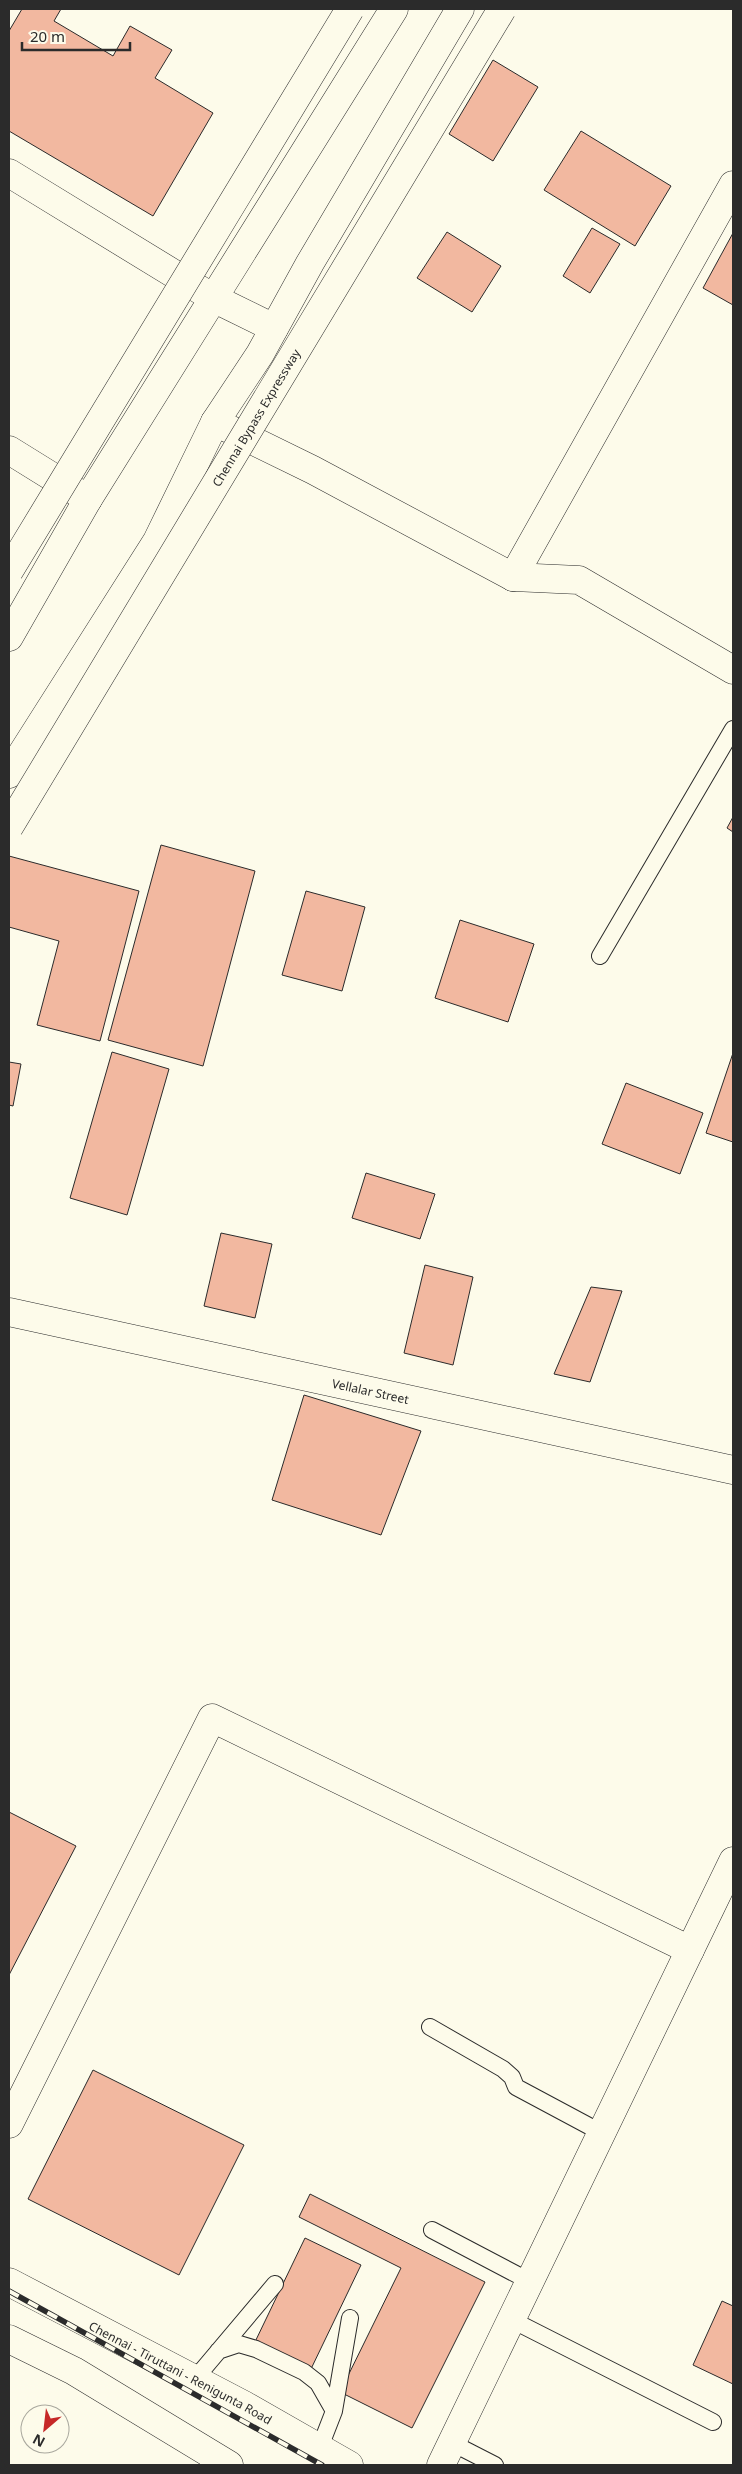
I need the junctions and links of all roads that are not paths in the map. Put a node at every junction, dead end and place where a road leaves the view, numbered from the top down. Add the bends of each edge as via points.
1 (350, 9) edge
2 (394, 9) edge
3 (460, 9) edge
4 (502, 9) edge
5 (9, 173) edge
6 (733, 185) edge
7 (215, 299) junction
8 (274, 328) junction
9 (215, 422) junction
10 (9, 450) edge
11 (88, 498) junction
12 (9, 571) edge
13 (513, 577) junction
14 (9, 637) edge
15 (733, 670) edge
16 (733, 729) edge
17 (9, 774) edge
18 (9, 827) edge
19 (600, 956) dead end
20 (9, 1312) edge
21 (733, 1470) edge
22 (733, 1861) edge
23 (690, 1950) junction
24 (430, 2027) dead end
25 (9, 2124) edge
26 (602, 2133) junction
27 (432, 2230) dead end
28 (9, 2282) edge
29 (531, 2282) junction
30 (274, 2284) dead end
31 (350, 2318) dead end
32 (512, 2320) junction
33 (9, 2339) edge
34 (218, 2351) junction
35 (194, 2380) junction
36 (334, 2410) junction
37 (713, 2422) dead end
38 (320, 2447) junction
39 (446, 2454) edge
40 (229, 2465) edge
41 (350, 2465) edge
42 (495, 2465) edge

1 - 12 main road, bridge
2 - 7 main road
3 - 8 main road
4 - 18 main road, Chennai Bypass Expressway, bridge
5 - 7 main road
6 - 13 main road
7 - 8 main road
7 - 11 main road
8 - 9 main road
9 - 13 main road via 313,470
9 - 17 main road via 157,541
10 - 11 main road
11 - 14 main road
13 - 15 main road via 579,580
16 - 19 lane
20 - 21 main road, Vellalar Street
22 - 23 main road
23 - 25 main road via 212,1718
23 - 26 main road
24 - 26 lane via 503,2069 512,2077 516,2087 530,2096
26 - 29 main road
27 - 29 lane
28 - 35 main road, Chennai - Tiruttani - Renigunta Road
29 - 32 main road
30 - 34 lane
31 - 36 lane
32 - 37 lane
32 - 39 main road
33 - 40 main road via 74,2371
34 - 35 lane
34 - 36 lane via 240,2344 304,2372 318,2383
35 - 38 main road, Chennai - Tiruttani - Renigunta Road
36 - 38 lane
38 - 41 main road, Chennai - Tiruttani - Renigunta Road
39 - 42 lane

